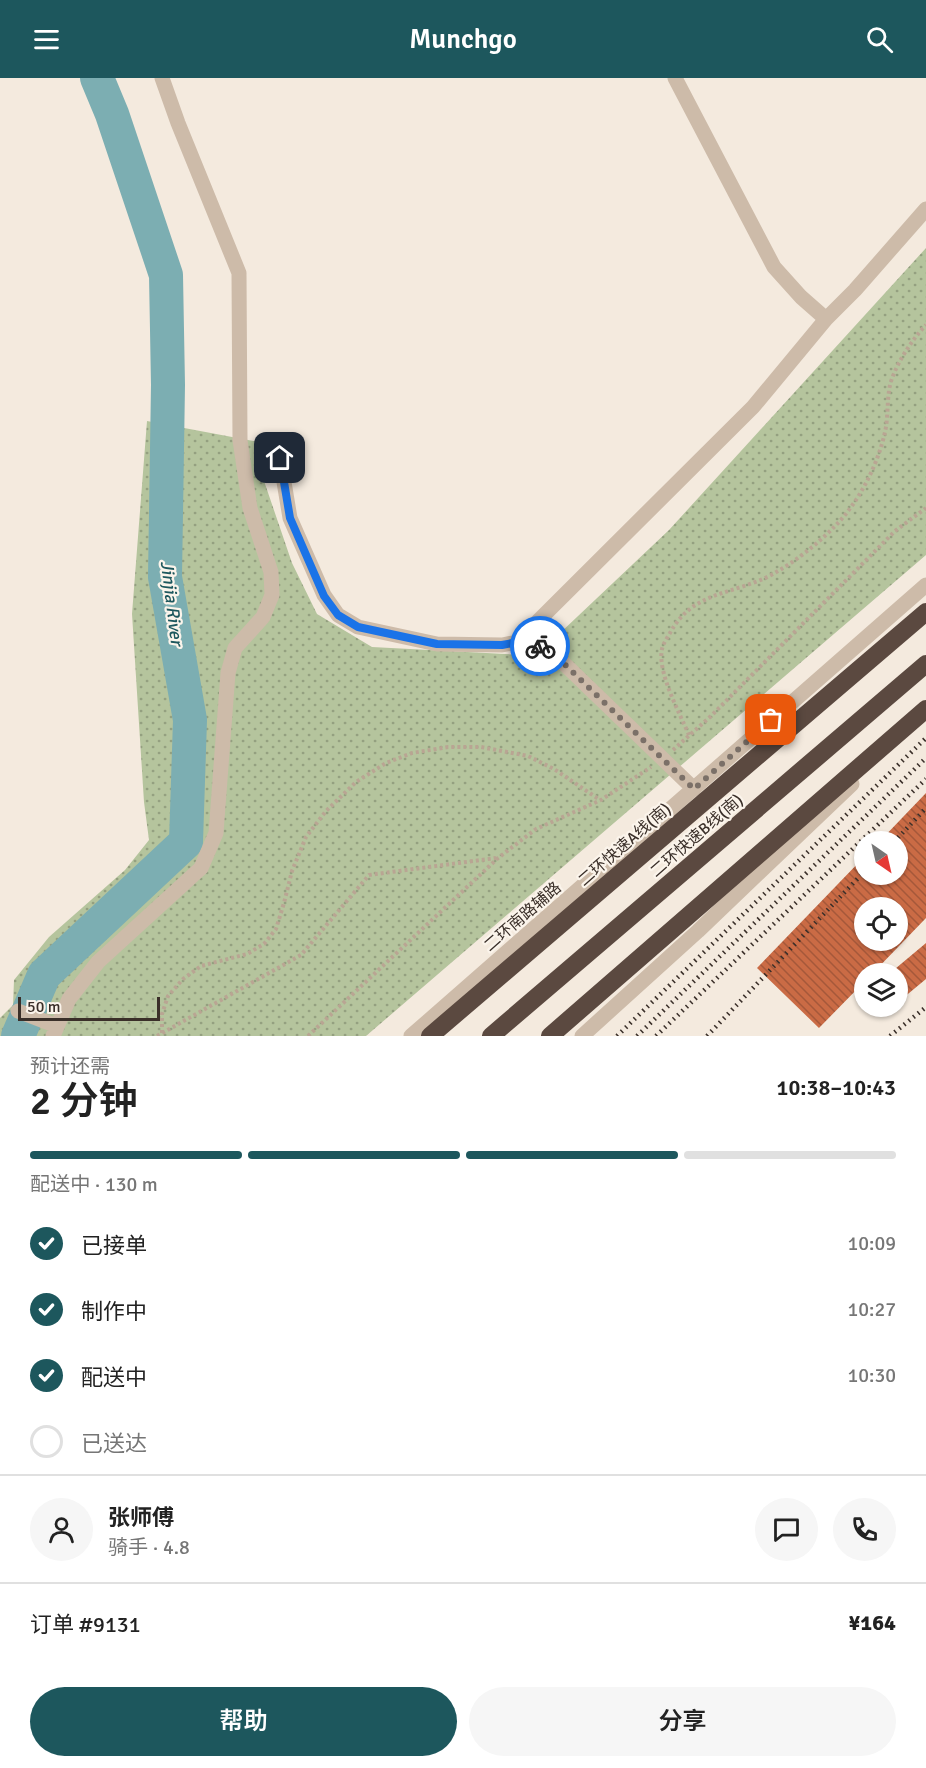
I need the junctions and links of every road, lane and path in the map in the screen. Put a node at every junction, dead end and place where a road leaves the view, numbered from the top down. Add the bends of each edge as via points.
1 (162, 78) edge
2 (675, 78) edge
3 (926, 209) edge
4 (826, 319) junction
5 (926, 325) edge
6 (280, 458) dead end
7 (926, 508) edge
8 (926, 585) edge
9 (926, 612) edge
10 (528, 640) junction
11 (926, 664) edge
12 (926, 710) edge
13 (689, 736) junction
14 (664, 759) junction
15 (694, 789) junction
16 (601, 800) junction
17 (498, 858) junction
18 (18, 1011) dead end
19 (55, 1031) edge
20 (556, 1031) edge
21 (162, 1033) junction
22 (157, 1036) edge
23 (308, 1036) edge
24 (411, 1036) edge
25 (430, 1036) edge
26 (491, 1036) edge
27 (582, 1036) edge

1 - 19 street via 238,273 240,440 250,508 271,572 272,595 263,617 235,648 228,673 216,833 201,868 98,962 69,999
2 - 4 street via 774,267
3 - 4 street
4 - 10 street via 753,407 534,625
5 - 13 path via 901,359 889,388 885,432 874,463 858,498 837,524 805,553 772,574 712,595 692,606 674,625 662,649 663,670
6 - 10 street via 290,518 324,596 338,615 358,627 437,644 502,645
7 - 13 path via 895,531
8 - 15 street, 二环南路辅路
9 - 25 highway, 二环快速A线(南)
10 - 14 street via 552,652
11 - 26 highway, 二环快速B线(南)
12 - 20 highway
12 - 27 street via 779,854
13 - 14 path
14 - 15 street
14 - 16 path
15 - 24 street, 二环南路辅路
16 - 17 path via 536,829
16 - 21 path via 528,756 482,747 448,747 412,753 386,763 356,782 306,837 291,871 276,929 264,944 247,954 201,966 183,979 168,996 162,1014
17 - 21 path via 369,875 301,955
17 - 23 path
18 - 19 street
21 - 22 path

